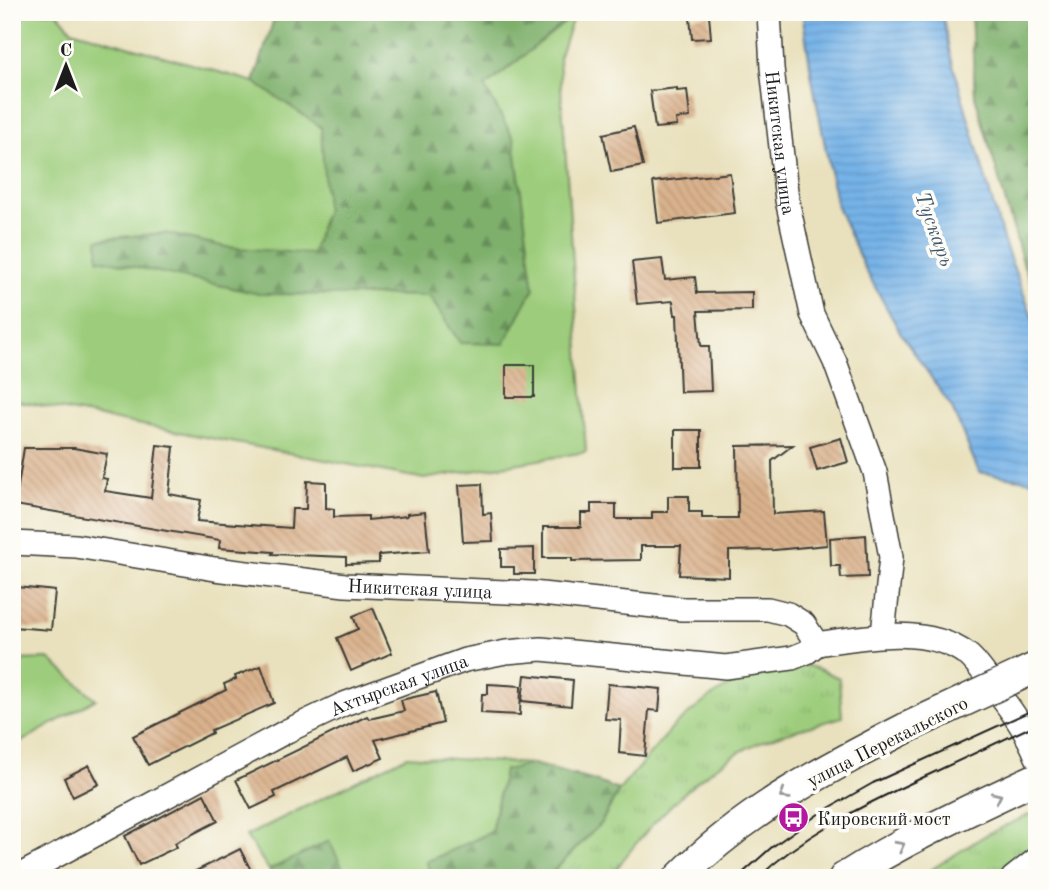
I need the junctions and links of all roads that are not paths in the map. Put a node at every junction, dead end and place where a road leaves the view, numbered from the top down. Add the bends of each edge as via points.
1 (769, 12) edge
2 (12, 543) edge
3 (883, 634) junction
4 (817, 644) junction
5 (1037, 667) edge
6 (1037, 757) edge
7 (1037, 778) edge
8 (1037, 859) edge
9 (15, 878) edge
10 (679, 878) edge
11 (844, 878) edge
12 (1013, 878) edge

1 - 3 street, Никитская улица via 788,200 812,314 835,362 875,472 891,557
2 - 4 street, Никитская улица via 76,546 345,585 532,593 682,609 768,609 804,624
3 - 4 street, Ахтырская улица
3 - 6 street, Ахтырская улица via 920,636 969,656 1012,711
4 - 9 street, Ахтырская улица via 792,658 726,667 541,649 465,660 344,704 287,731
5 -> 10 main road, улица Перекальского, bridge via 824,770 746,819
11 -> 7 main road
8 - 12 street

